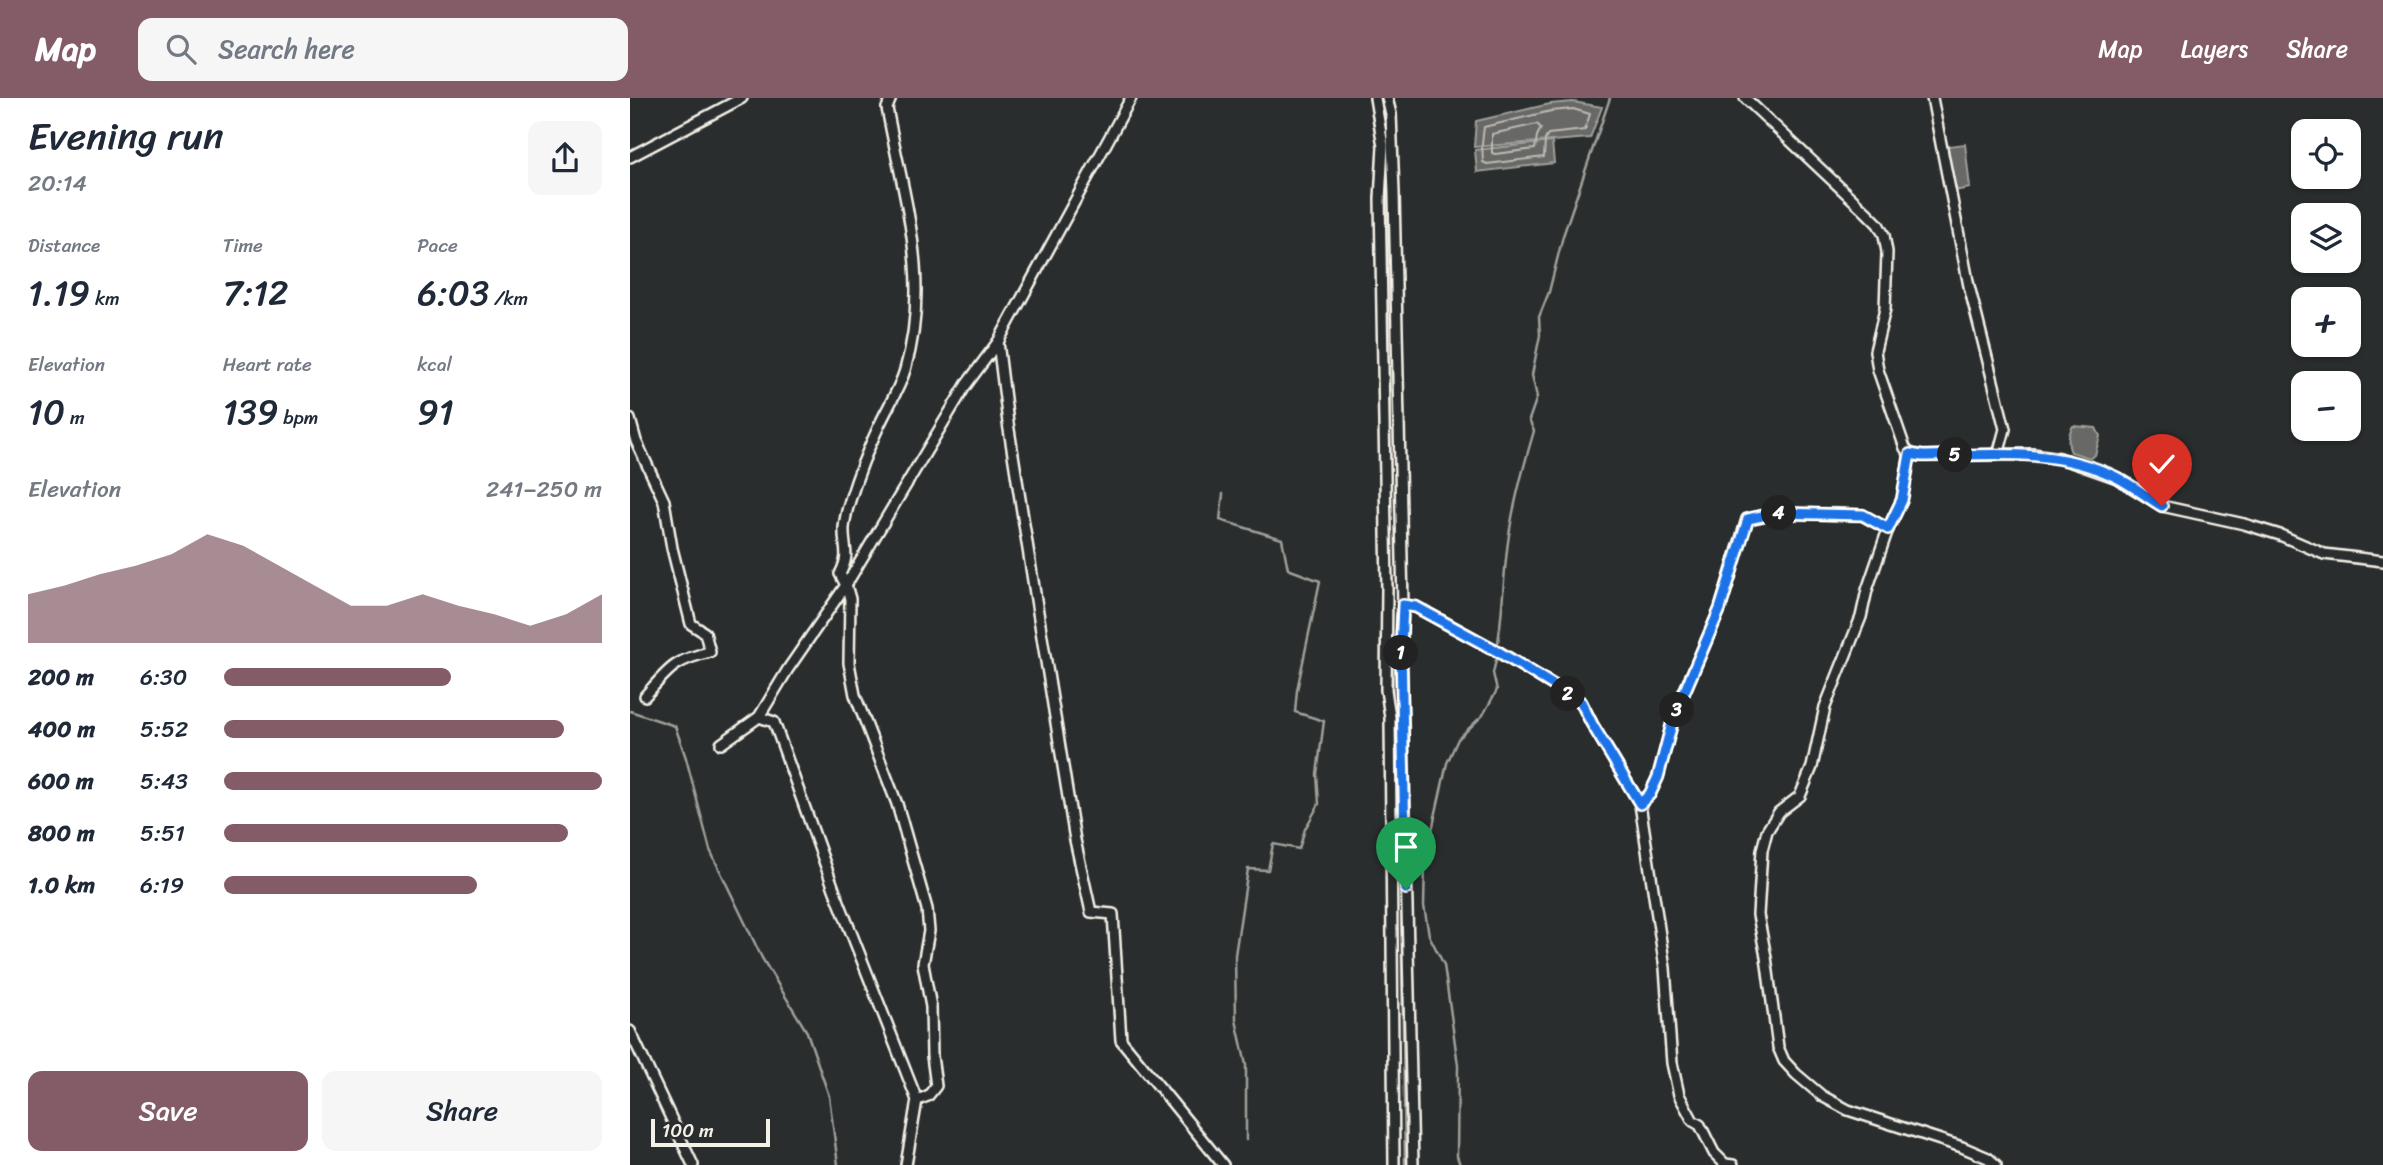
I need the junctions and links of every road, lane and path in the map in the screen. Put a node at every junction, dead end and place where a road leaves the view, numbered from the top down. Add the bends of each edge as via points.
1 (742, 98) edge
2 (891, 98) edge
3 (1131, 98) edge
4 (1375, 98) edge
5 (1387, 98) edge
6 (1745, 98) edge
7 (1932, 98) edge
8 (630, 157) edge
9 (998, 342) junction
10 (630, 419) edge
11 (1910, 454) junction
12 (1998, 455) junction
13 (1888, 529) junction
14 (2383, 562) edge
15 (846, 585) junction
16 (1403, 605) junction
17 (645, 696) dead end
18 (760, 717) junction
19 (721, 744) dead end
20 (1640, 804) junction
21 (630, 1031) edge
22 (916, 1100) junction
23 (693, 1165) edge
24 (906, 1165) edge
25 (1223, 1165) edge
26 (1394, 1165) edge
27 (1413, 1165) edge
28 (1732, 1165) edge
29 (1996, 1165) edge

1 - 8 street
2 - 15 street via 887,108 910,216 916,288 906,366 851,496 844,528 847,561 840,574
3 - 9 street
4 - 26 street via 1383,146 1380,199
5 - 16 street via 1394,192
6 - 11 street via 1865,211 1884,235 1885,309 1875,351
7 - 12 street via 1969,286 2005,429
9 - 15 street via 966,385
9 - 25 street via 1075,840 1091,912 1113,914 1121,1040
10 - 17 street via 664,501 691,624 705,633 710,652 685,657 670,667
11 - 12 street
11 - 13 street via 1902,500
12 - 14 street via 2060,458 2117,478 2162,506 2244,524 2325,554
13 - 20 street via 1863,515 1776,513 1748,519 1720,609 1674,716 1658,777
13 - 29 street via 1861,617 1825,707 1807,781 1800,796 1779,812 1762,850 1758,915 1778,1047 1784,1061 1822,1096 1848,1110 1962,1147
15 - 18 street
15 - 22 street via 855,695 897,804 927,909 929,931 923,964 936,1086 928,1097
16 - 20 street via 1416,607 1497,651 1581,702
16 - 27 street
18 - 19 street
18 - 22 street via 774,722
20 - 28 street via 1679,1095 1714,1153
21 - 23 street
22 - 24 street

